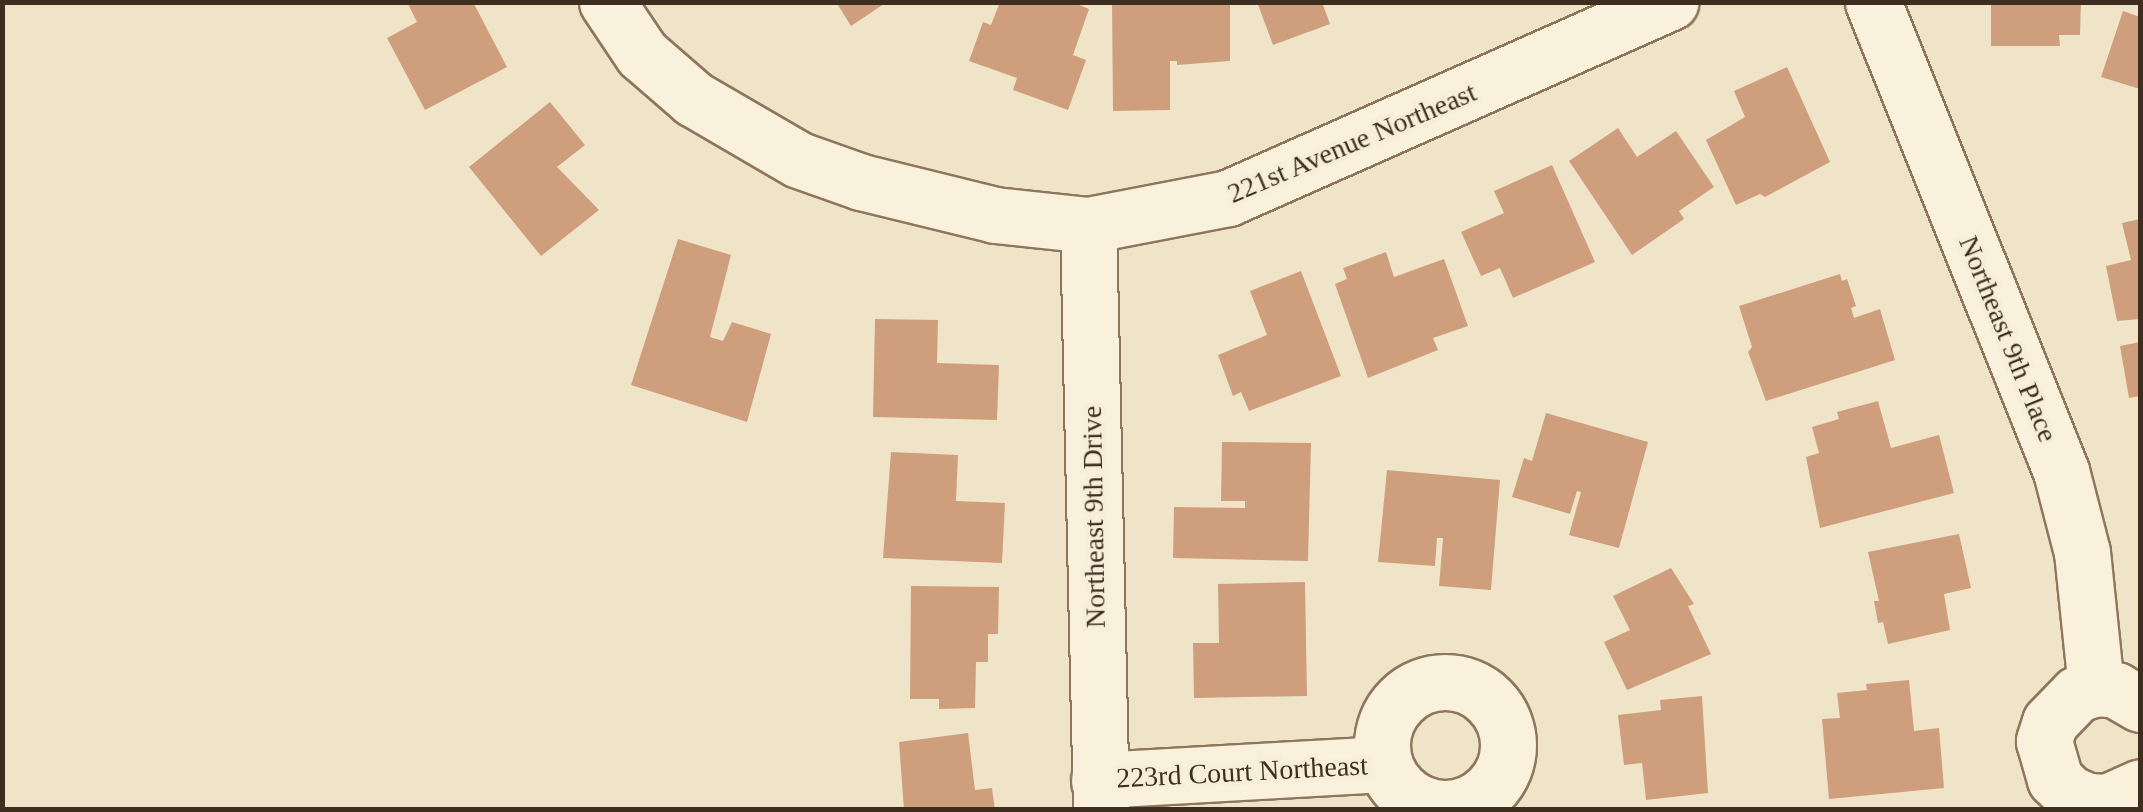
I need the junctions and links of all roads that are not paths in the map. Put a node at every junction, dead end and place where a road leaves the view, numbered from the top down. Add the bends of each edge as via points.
1 (607, 2) edge
2 (1670, 2) edge
3 (1873, 2) edge
4 (1088, 225) junction
5 (2118, 696) edge
6 (1384, 764) dead end
7 (2140, 787) edge
8 (1100, 795) edge

1 - 4 street, 221st Avenue Northeast via 642,54 694,100 799,160 860,182 995,214
2 - 4 street, 221st Avenue Northeast via 1228,198
3 - 5 street, Northeast 9th Place via 2062,470
4 - 8 street, Northeast 9th Drive
5 - 7 street, Northeast 9th Place via 2076,694 2050,722 2047,761 2069,792 2088,801 2107,802
6 - 8 street, 223rd Court Northeast

